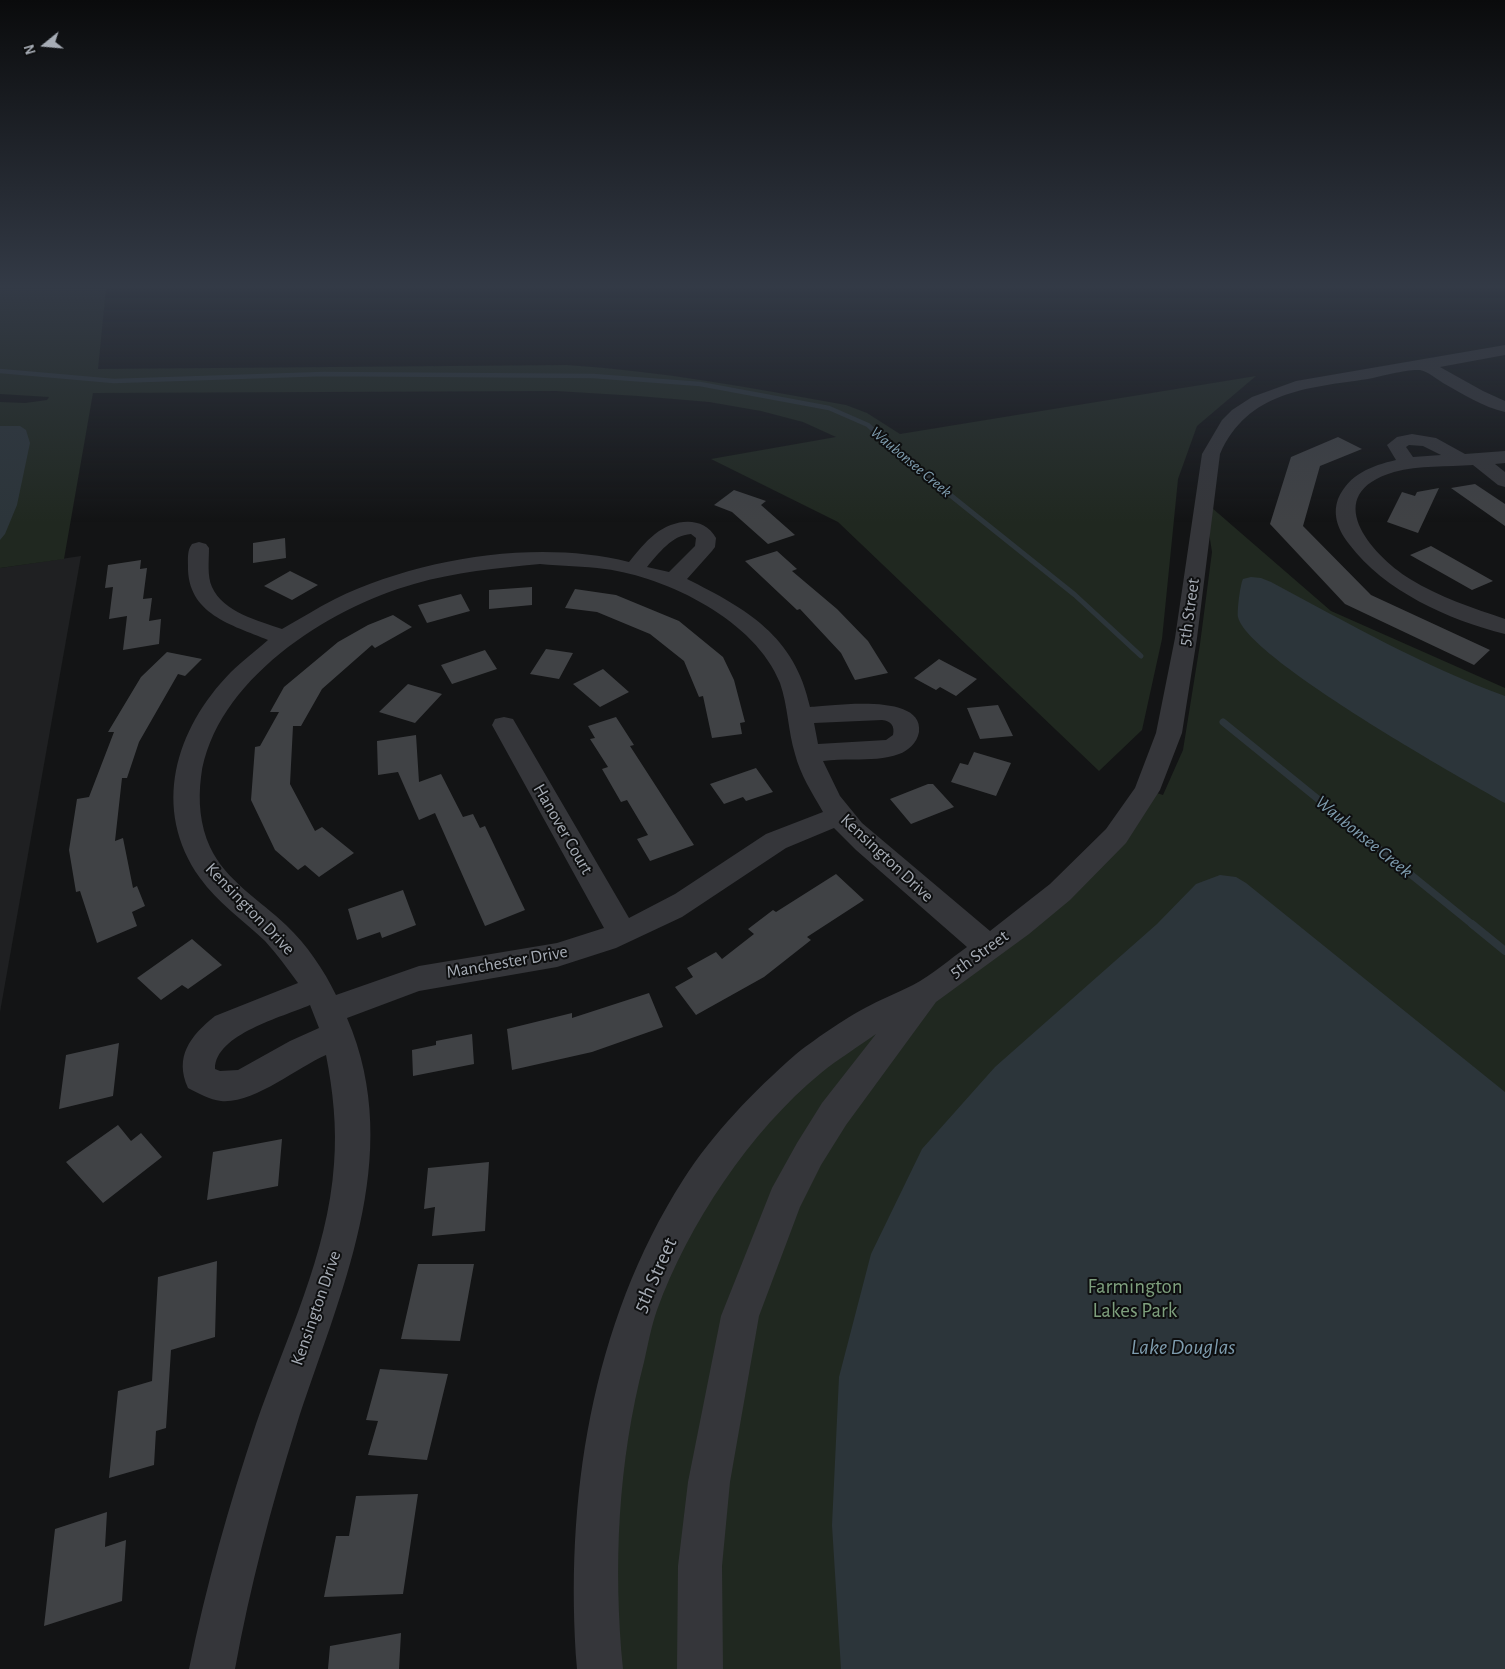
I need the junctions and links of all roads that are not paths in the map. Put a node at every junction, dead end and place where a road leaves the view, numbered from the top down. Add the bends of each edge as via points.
1 (1408, 367) edge
2 (1437, 367) edge
3 (1505, 406) edge
4 (1505, 457) edge
5 (1469, 460) junction
6 (1505, 481) edge
7 (199, 548) dead end
8 (635, 568) junction
9 (674, 580) junction
10 (1505, 627) edge
11 (283, 638) junction
12 (800, 716) junction
13 (504, 725) dead end
14 (807, 753) junction
15 (839, 816) junction
16 (622, 933) junction
17 (988, 946) junction
18 (926, 993) junction
19 (327, 1012) junction
20 (212, 1669) edge
21 (600, 1669) edge
22 (700, 1669) edge

1 - 17 street, 5th Street via 1277,392 1245,409 1222,429 1211,454 1186,638 1169,733 1147,790 1116,836 1060,892
2 - 3 street via 1477,395
4 - 5 street
5 - 6 street
5 - 10 street via 1409,464 1370,475 1352,490 1345,511 1351,533 1374,562 1402,582 1452,607
7 - 11 street via 199,578 209,599 237,619
8 - 9 street, Kensington Drive
8 - 9 street via 668,533 690,528 702,532 706,538 705,547
8 - 11 street, Kensington Drive via 531,559 450,568 351,599 323,612
9 - 12 street, Kensington Drive via 723,605 763,640 790,679
11 - 19 street, Kensington Drive via 236,680 211,714 191,759 186,809 192,838 210,872 288,946
12 - 14 street, Kensington Drive
12 - 14 street via 886,712 901,720 908,734 906,740 890,748
13 - 16 street, Hanover Court
14 - 15 street, Kensington Drive
15 - 16 street, Manchester Drive via 778,840 697,894
15 - 17 street, Kensington Drive via 904,877
16 - 19 street, Manchester Drive via 543,958 417,979
17 - 18 street, 5th Street
18 - 21 street, 5th Street via 874,1018 809,1063 770,1099 696,1191 666,1247 638,1309 606,1448 597,1529 596,1622
18 - 22 street, 5th Street via 834,1114 809,1154 785,1200 740,1316 709,1482 700,1566
19 - 20 street, Kensington Drive via 350,1084 352,1169 345,1211 337,1252 255,1489

